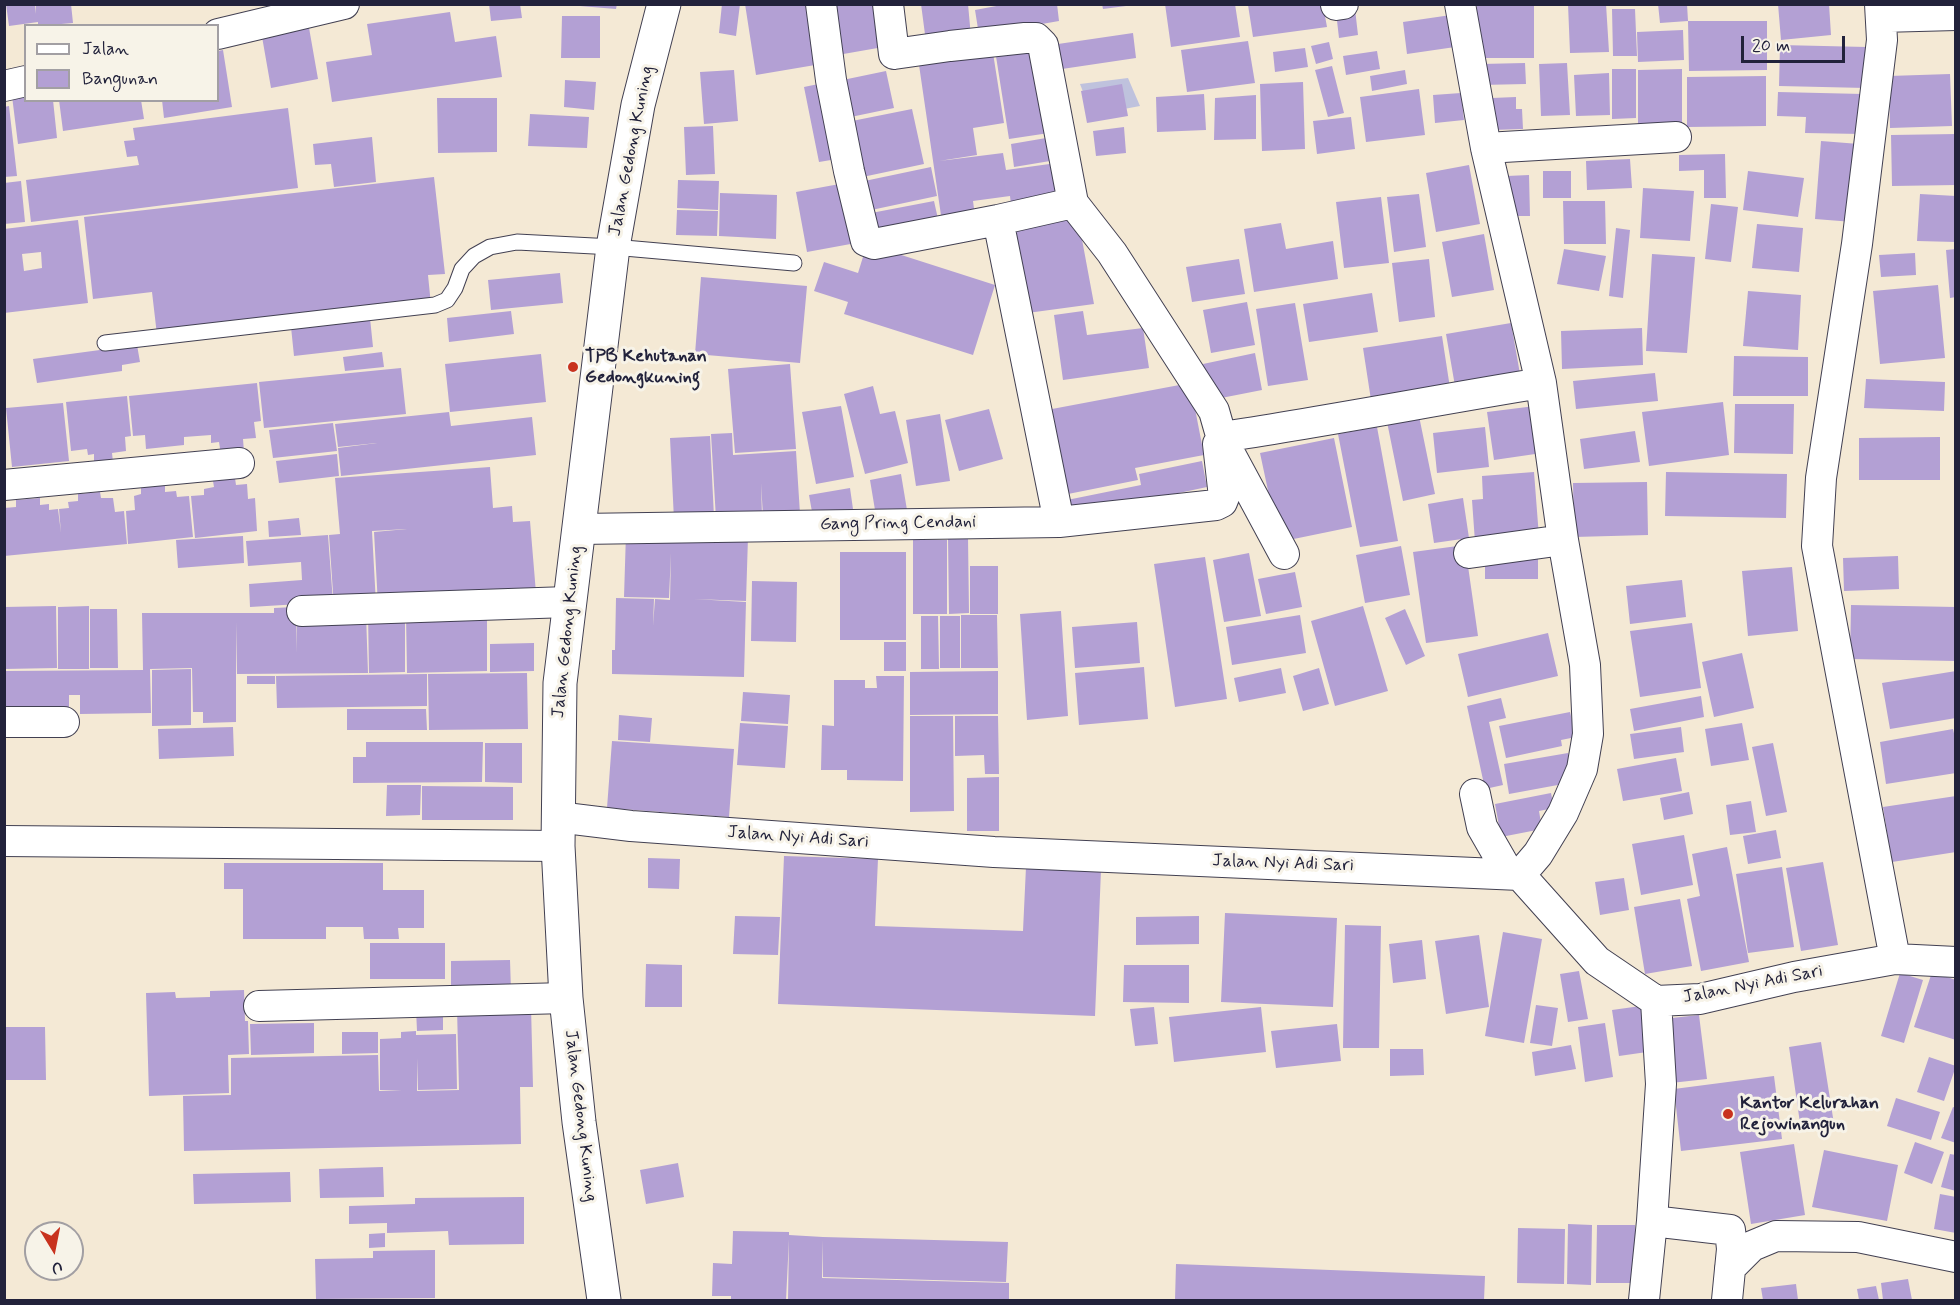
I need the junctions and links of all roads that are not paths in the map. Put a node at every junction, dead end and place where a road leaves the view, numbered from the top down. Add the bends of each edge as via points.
1 (344, 4) edge
2 (664, 4) edge
3 (821, 4) edge
4 (888, 4) edge
5 (1343, 4) edge
6 (1460, 4) edge
7 (1336, 5) edge
8 (1881, 11) edge
9 (267, 13) edge
10 (1956, 15) edge
11 (219, 34) edge
12 (24, 81) edge
13 (4, 86) edge
14 (1676, 137) dead end
15 (1486, 148) junction
16 (1073, 203) junction
17 (998, 220) junction
18 (613, 247) junction
19 (794, 263) dead end
20 (105, 343) dead end
21 (1541, 383) junction
22 (1222, 439) junction
23 (239, 462) dead end
24 (4, 485) edge
25 (1059, 522) junction
26 (579, 529) junction
27 (1563, 540) junction
28 (1469, 553) dead end
29 (1284, 554) dead end
30 (568, 602) junction
31 (302, 611) dead end
32 (4, 722) edge
33 (64, 722) dead end
34 (1475, 794) dead end
35 (558, 831) junction
36 (4, 841) edge
37 (1514, 874) junction
38 (1894, 959) junction
39 (1956, 962) edge
40 (566, 998) junction
41 (1656, 1001) junction
42 (259, 1006) dead end
43 (1652, 1221) junction
44 (1956, 1257) edge
45 (1730, 1268) junction
46 (604, 1300) edge
47 (1644, 1300) edge
48 (1727, 1300) edge

1 - 9 street
2 - 18 main road, Jalan Gedong Kuning via 638,105
3 - 17 street via 831,80 866,241 874,244
4 - 16 street via 894,54 1024,38 1036,38 1043,45
5 - 7 street
6 - 15 street
8 - 10 street
8 - 38 street via 1882,40 1857,244 1821,478 1817,546
9 - 11 street
12 - 13 street
14 - 15 street
15 - 21 street
16 - 17 street
16 - 22 street via 1112,253 1214,411
17 - 25 street
18 - 19 lane
18 - 20 lane via 517,242 490,247 474,256 462,269 447,300 435,305
18 - 26 main road, Jalan Gedong Kuning
21 - 22 street
21 - 27 street
22 - 25 street, Gang Pring Cendani via 1218,444 1222,502
22 - 29 street
23 - 24 street
25 - 26 street, Gang Pring Cendani
26 - 30 main road, Jalan Gedong Kuning
27 - 28 street
27 - 37 street via 1585,664 1588,734 1582,769 1563,813 1538,854
30 - 31 street
30 - 35 main road, Jalan Gedong Kuning via 560,683
32 - 33 street
34 - 37 street via 1482,827
35 - 36 street, Jalan Nyi Adi Sari
35 - 37 street, Jalan Nyi Adi Sari via 631,826 994,852
35 - 40 main road, Jalan Gedong Kuning
37 - 41 street via 1597,961
38 - 39 street, Jalan Nyi Adi Sari
38 - 41 street, Jalan Nyi Adi Sari via 1700,999
40 - 42 street
40 - 46 main road, Jalan Gedong Kuning
41 - 43 street via 1660,1084
43 - 45 street via 1728,1229 1732,1232
43 - 47 street
44 - 45 street via 1858,1237 1776,1236 1752,1246
45 - 48 street

